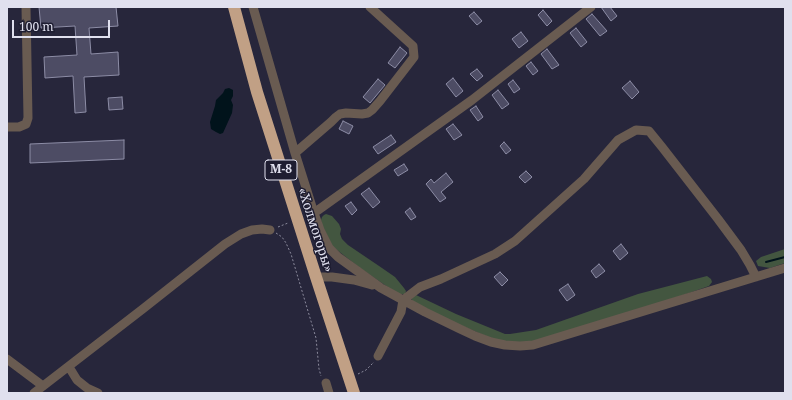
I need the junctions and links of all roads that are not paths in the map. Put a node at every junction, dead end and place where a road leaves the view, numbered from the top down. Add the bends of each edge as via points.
1 (26, 7) edge
2 (234, 7) edge
3 (253, 7) edge
4 (370, 7) edge
5 (591, 7) edge
6 (7, 127) edge
7 (296, 153) junction
8 (314, 213) junction
9 (270, 230) road end
10 (785, 268) edge
11 (356, 270) junction
12 (316, 277) junction
13 (756, 277) junction
14 (354, 280) junction
15 (381, 288) junction
16 (403, 300) junction
17 (378, 356) dead end
18 (7, 359) edge
19 (69, 367) junction
20 (326, 383) dead end
21 (43, 386) junction
22 (353, 389) edge
23 (34, 393) edge
24 (98, 393) edge
25 (329, 393) edge

1 - 6 street via 28,118 26,124
2 - 12 highway, «Холмогоры» / М-8 via 257,92
3 - 7 street
4 - 7 street via 413,46 414,57 372,110 362,114 340,114
5 - 8 street via 472,100
7 - 8 street
8 - 11 street via 329,248
9 - 19 street via 252,230 225,244
10 - 13 street
11 - 14 street
11 - 15 street
12 - 14 street
12 - 22 highway, «Холмогоры» / М-8
13 - 16 street via 533,345 520,346 491,342 475,336
13 - 16 street via 741,250 662,147 649,132 636,130 618,140 584,179 514,241 495,254 420,287
14 - 15 street
15 - 16 street
16 - 17 street via 400,312
18 - 21 street
19 - 21 street
19 - 24 street via 77,380
20 - 25 street
21 - 23 street

